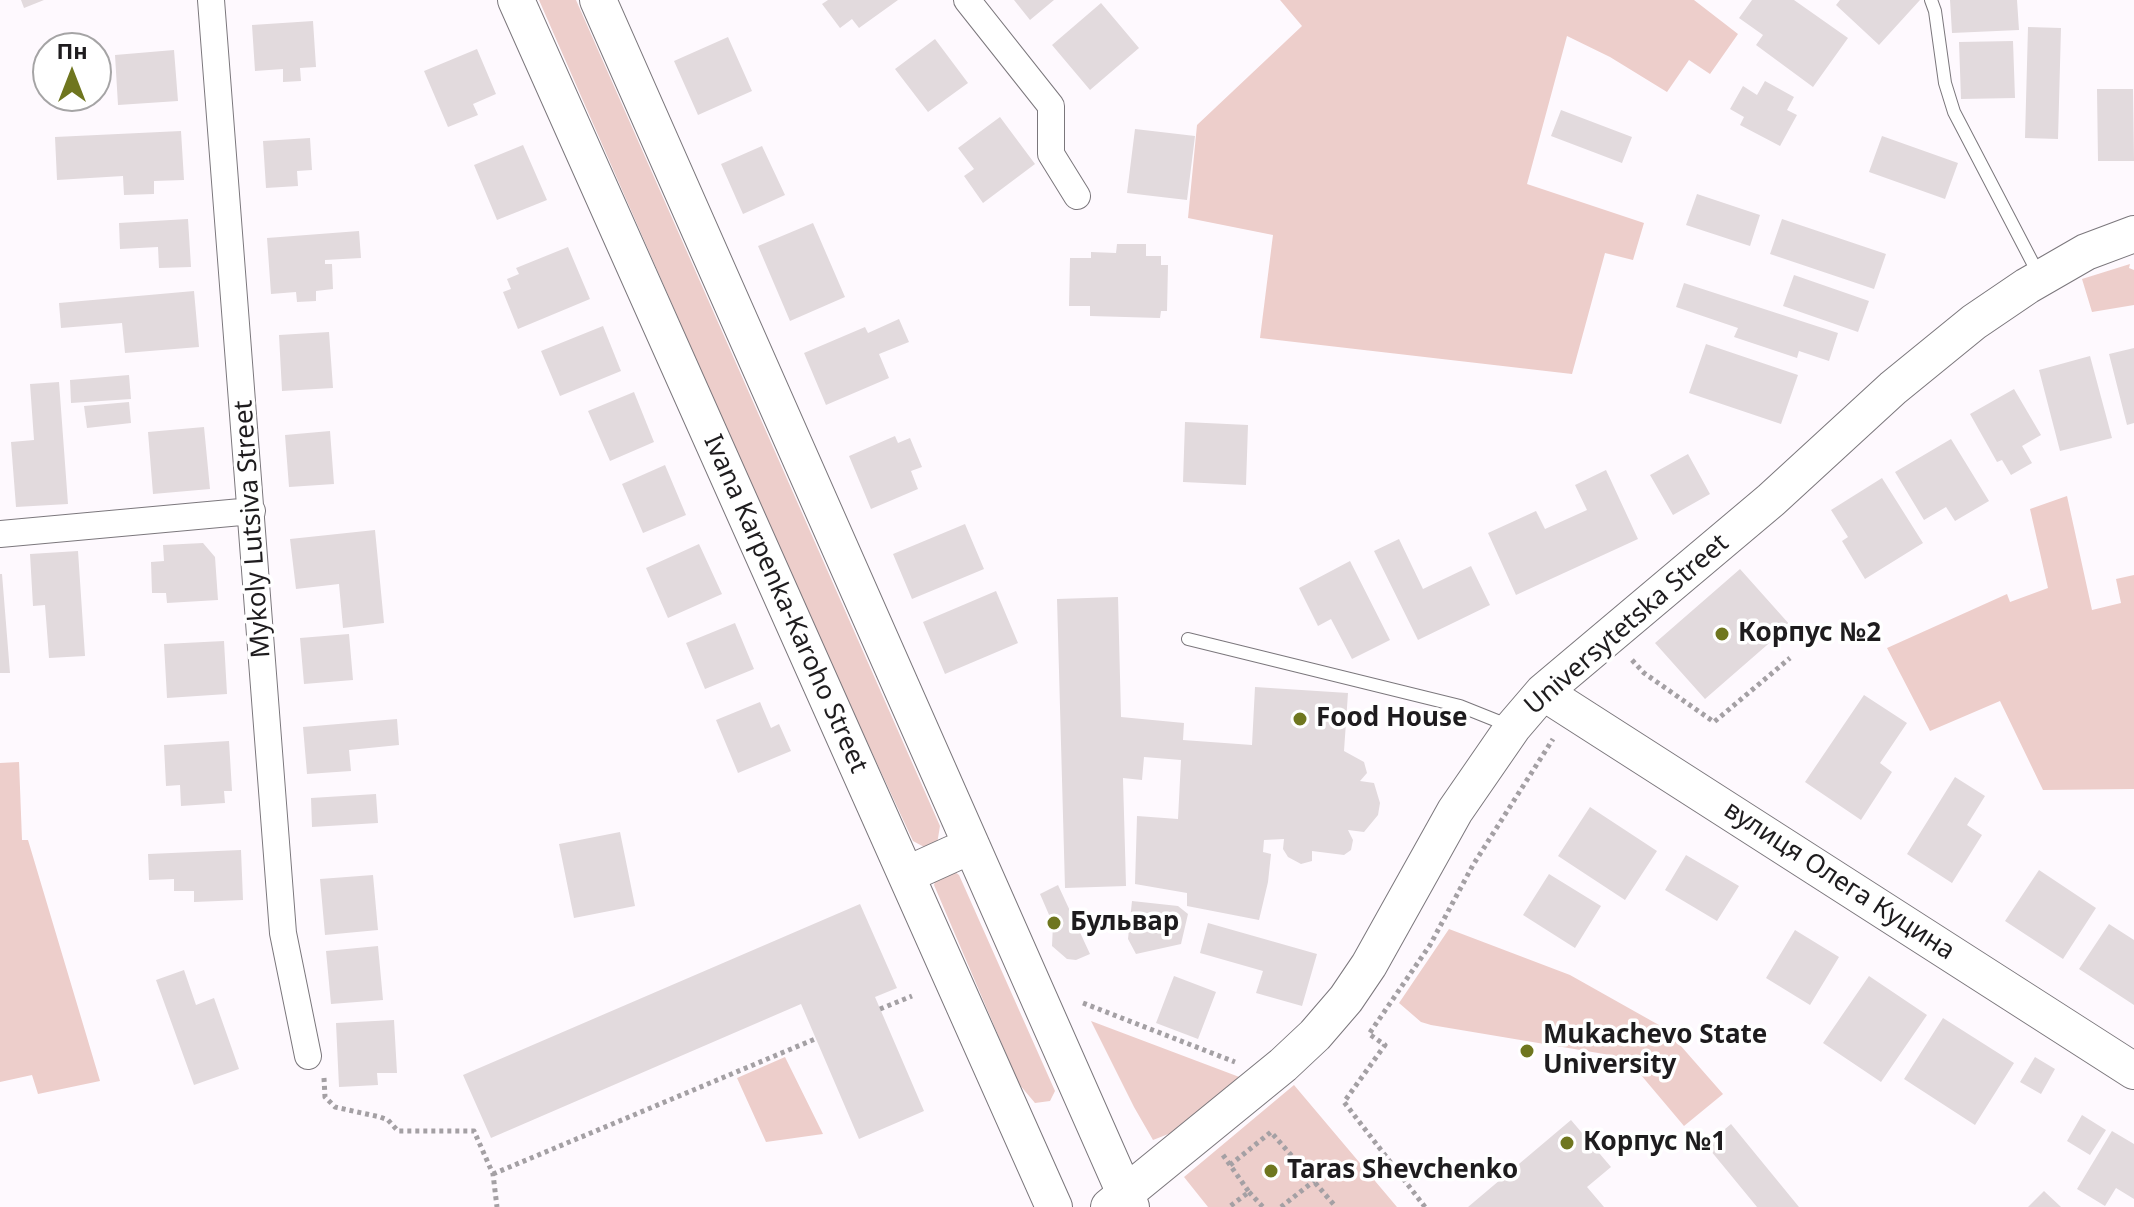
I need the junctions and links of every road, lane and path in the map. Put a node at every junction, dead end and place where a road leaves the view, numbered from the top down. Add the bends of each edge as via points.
1 (211, 0) edge
2 (516, 0) edge
3 (598, 0) edge
4 (967, 0) edge
5 (1931, 0) edge
6 (1077, 196) dead end
7 (2134, 234) edge
8 (2041, 278) junction
9 (252, 511) junction
10 (0, 534) edge
11 (1188, 639) dead end
12 (1623, 650) dead end
13 (1790, 658) dead end
14 (1543, 692) junction
15 (1574, 711) junction
16 (1513, 727) junction
17 (970, 846) junction
18 (906, 875) junction
19 (912, 996) dead end
20 (1083, 1003) dead end
21 (880, 1009) dead end
22 (815, 1039) dead end
23 (315, 1060) joint
24 (1238, 1063) dead end
25 (2134, 1071) edge
26 (1204, 1129) junction
27 (1230, 1165) junction
28 (493, 1174) junction
29 (1314, 1181) junction
30 (1249, 1192) junction
31 (1122, 1203) edge
32 (497, 1207) edge
33 (1054, 1207) edge
34 (1229, 1207) edge
35 (1263, 1207) edge
36 (1281, 1207) edge
37 (1336, 1207) edge
38 (1425, 1207) edge

1 - 9 street, Mykoly Lutsiva Street
2 - 18 main road, Ivana Karpenka-Karoho Street
3 - 17 main road
4 - 6 street via 1051,106 1051,154
5 - 8 lane via 1954,112
7 - 8 main road, Universytetska Street via 2086,252
8 - 14 main road, Universytetska Street via 1974,322 1893,388 1771,500
9 - 10 street
9 - 23 street, Mykoly Lutsiva Street via 283,933
11 - 16 lane via 1460,706
12 - 13 path via 1644,673 1714,722
14 - 15 main road, вулиця Олега Куцина
14 - 16 main road, Universytetska Street
15 - 25 main road, вулиця Олега Куцина
15 - 38 path via 1369,1034 1385,1045 1344,1102
16 - 26 main road, Universytetska Street via 1455,811 1346,999 1283,1065
17 - 18 main road
17 - 31 main road
18 - 33 main road, Ivana Karpenka-Karoho Street
19 - 21 path
20 - 24 path
22 - 28 path
23 - 28 path via 325,1097 335,1107 388,1120 398,1131 474,1131
26 - 27 path
26 - 31 main road, Universytetska Street
27 - 29 path via 1271,1132
27 - 30 path
28 - 32 path
29 - 36 path
29 - 37 path
30 - 34 path
30 - 35 path

